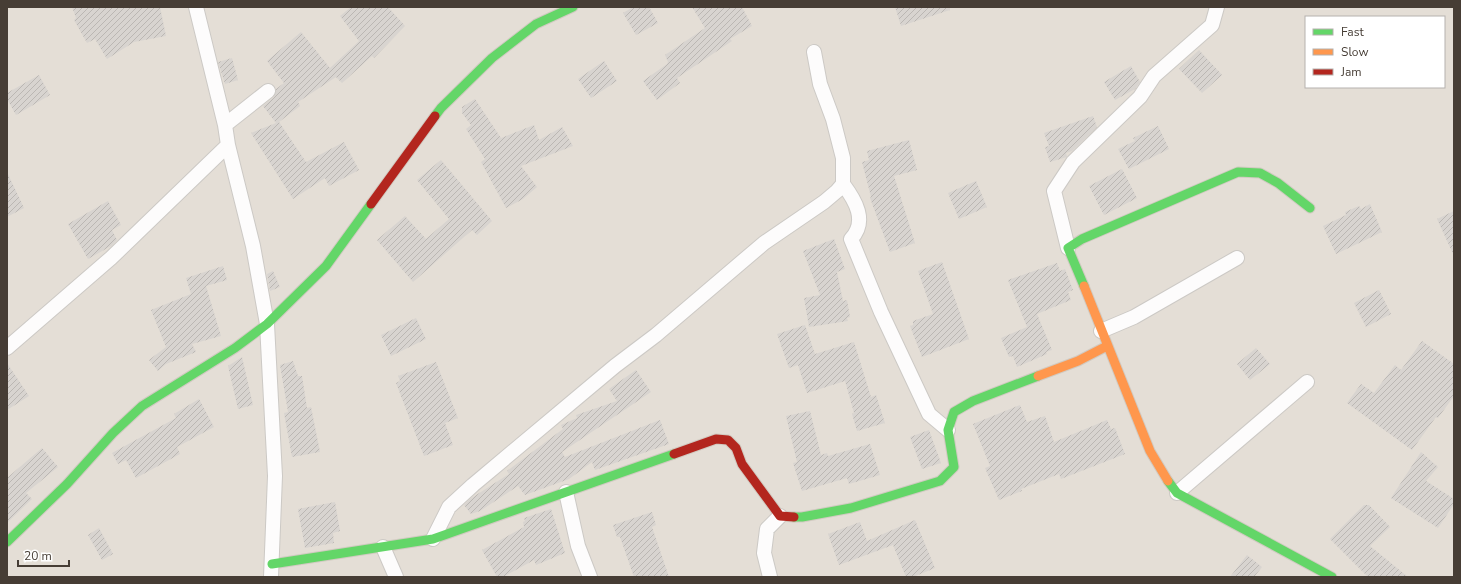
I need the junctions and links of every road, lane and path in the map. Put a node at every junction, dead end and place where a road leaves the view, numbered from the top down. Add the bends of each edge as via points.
1 (196, 7) edge
2 (573, 7) edge
3 (1217, 7) edge
4 (814, 52) dead end
5 (268, 91) dead end
6 (225, 125) junction
7 (228, 145) junction
8 (843, 184) junction
9 (1310, 208) dead end
10 (1068, 248) junction
11 (1237, 258) dead end
12 (267, 324) junction
13 (1101, 331) junction
14 (1107, 346) junction
15 (7, 348) edge
16 (1307, 382) dead end
17 (948, 430) junction
18 (566, 492) junction
19 (1177, 493) junction
20 (780, 516) junction
21 (9, 535) edge
22 (434, 539) junction
23 (383, 547) junction
24 (272, 570) edge
25 (396, 577) edge
26 (590, 577) edge
27 (770, 577) edge
28 (1332, 577) edge

1 - 6 street
2 - 12 street via 536,24 499,53 441,108 326,266
3 - 10 street via 1212,24 1154,76 1140,97 1073,162 1054,191
4 - 8 street via 820,84 833,119 843,158
5 - 6 street
6 - 7 street
7 - 12 street via 253,246
7 - 15 street via 111,258
8 - 17 street via 856,202 860,222 856,235 851,239 881,312 929,414
8 - 22 street via 824,202 764,243 473,485 449,507
9 - 10 street via 1278,183 1260,173 1238,172 1082,239
10 - 13 street
11 - 13 street via 1134,317
12 - 21 street via 235,348 142,406
12 - 24 street via 275,476
13 - 14 street
14 - 17 street via 1078,361 973,401 954,412
14 - 19 street via 1150,451
16 - 19 street
17 - 20 street via 954,467 940,481 851,508 802,517
18 - 20 street via 716,438 728,440 736,448 742,464
18 - 22 street
18 - 26 street via 578,546
19 - 28 street
20 - 27 street via 767,529 764,553
22 - 23 street
23 - 24 street
23 - 25 street

